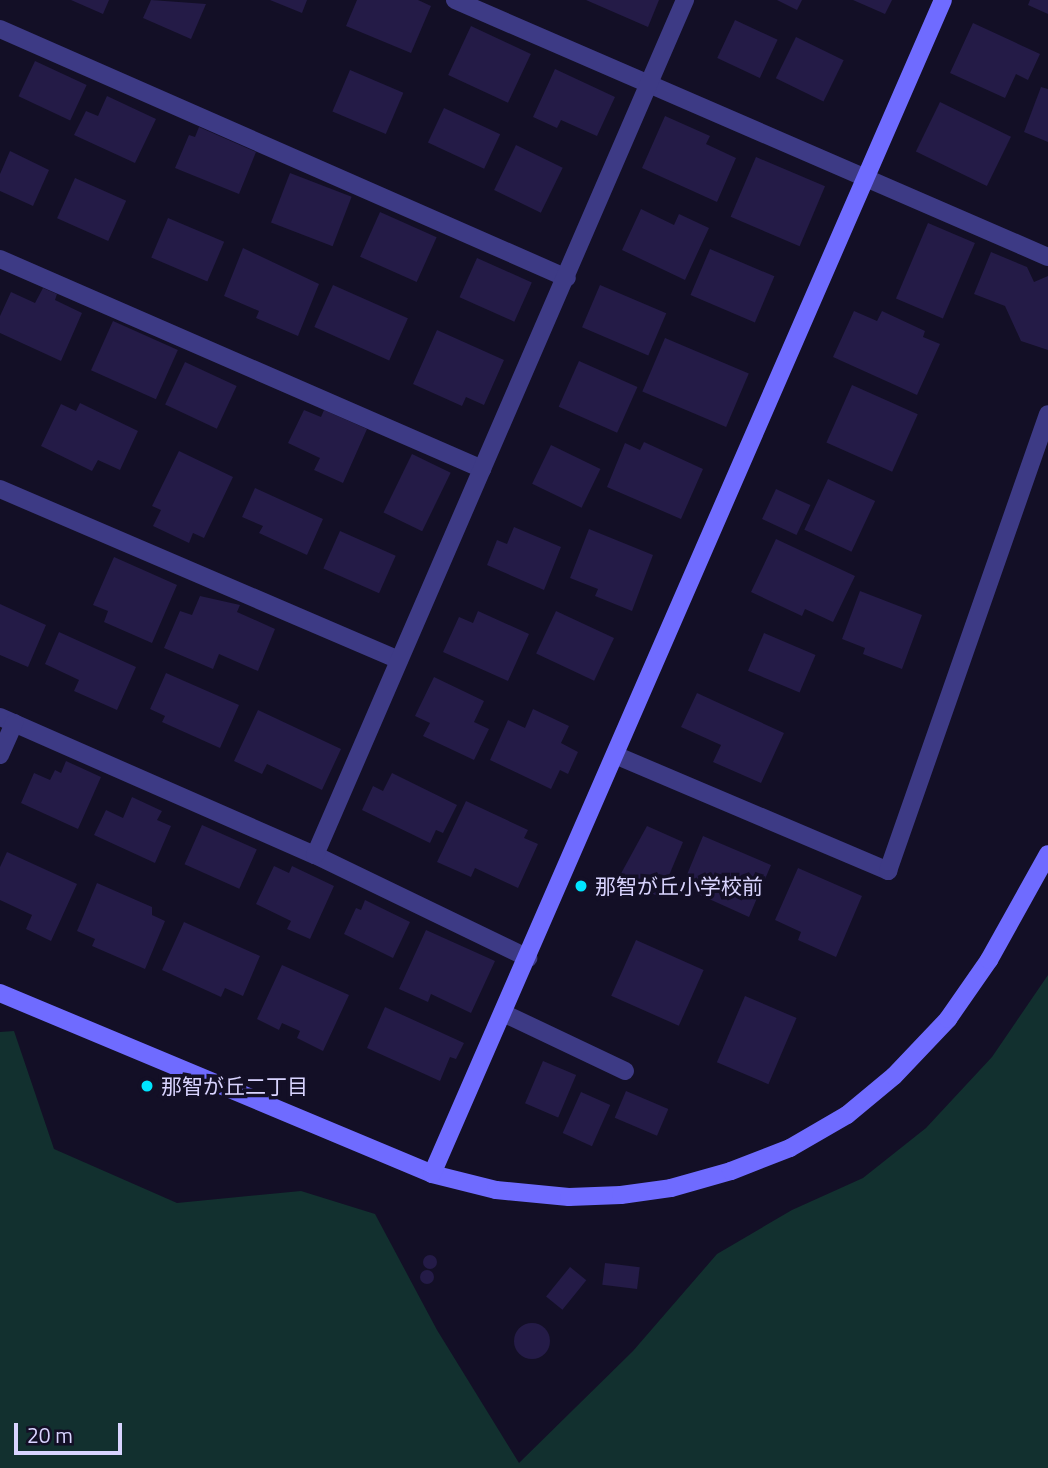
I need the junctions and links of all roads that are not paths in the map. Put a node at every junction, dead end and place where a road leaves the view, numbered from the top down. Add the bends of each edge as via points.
1 (455, 0) edge
2 (685, 0) edge
3 (943, 0) edge
4 (0, 29) edge
5 (648, 86) junction
6 (867, 175) junction
7 (1048, 257) edge
8 (0, 259) edge
9 (567, 278) junction
10 (1048, 414) edge
11 (482, 469) junction
12 (0, 489) edge
13 (400, 660) junction
14 (7, 720) edge
15 (0, 755) edge
16 (615, 755) junction
17 (1048, 854) edge
18 (315, 855) junction
19 (528, 958) junction
20 (0, 993) edge
21 (503, 1013) junction
22 (625, 1071) dead end
23 (432, 1174) junction

1 - 5 street
2 - 5 street
3 - 6 street
4 - 9 street
5 - 6 street
5 - 9 street
6 - 7 street
6 - 16 street
8 - 11 street
9 - 11 street
10 - 16 street via 888,871
11 - 13 street
12 - 13 street
13 - 18 street
14 - 15 street
14 - 18 street
16 - 19 street
17 - 23 street via 989,960 948,1019 894,1076 847,1115 790,1148 671,1188 621,1195 569,1197 496,1190
18 - 19 street
19 - 21 street
20 - 23 street
21 - 22 street
21 - 23 street

